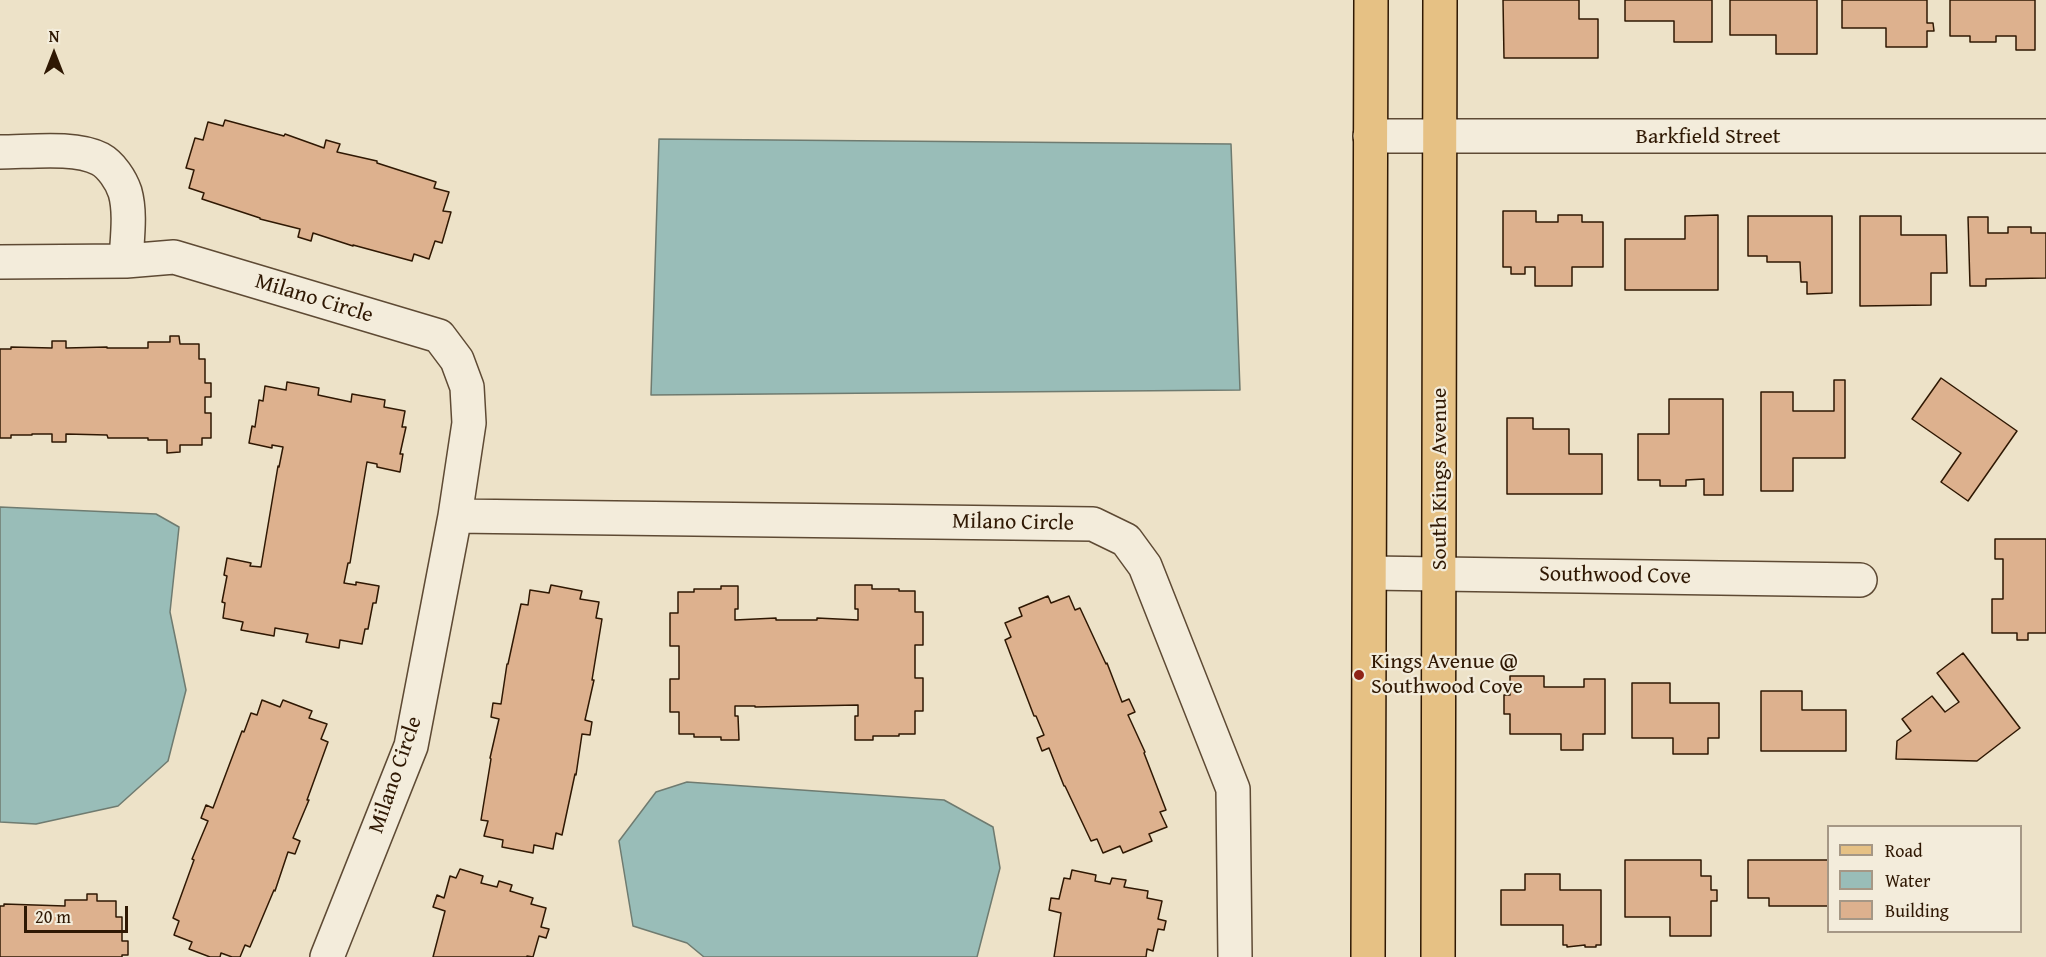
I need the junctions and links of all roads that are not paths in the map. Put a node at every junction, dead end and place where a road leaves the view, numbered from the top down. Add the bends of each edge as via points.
1 (1371, 0) edge
2 (1440, 0) edge
3 (1370, 136) junction
4 (2046, 136) edge
5 (1440, 137) junction
6 (0, 152) edge
7 (126, 261) junction
8 (0, 262) edge
9 (455, 516) junction
10 (1370, 573) junction
11 (1440, 573) junction
12 (1860, 580) dead end
13 (327, 957) edge
14 (1235, 957) edge
15 (1368, 957) edge
16 (1437, 957) edge

1 - 3 main road
2 - 5 main road, South Kings Avenue
3 - 5 street, Barkfield Street
3 - 10 main road
4 - 5 street, Barkfield Street
5 - 11 main road, South Kings Avenue
6 - 7 street via 75,152 101,160 119,177 125,194
7 - 8 street, Milano Circle
7 - 9 street, Milano Circle via 174,257 439,336 458,360 467,387 469,423
9 - 13 street, Milano Circle via 411,746
9 - 14 street, Milano Circle via 1093,524 1126,540 1145,566 1233,789
10 - 11 street, Southwood Cove
10 - 15 main road
11 - 12 street, Southwood Cove
11 - 16 main road, South Kings Avenue

